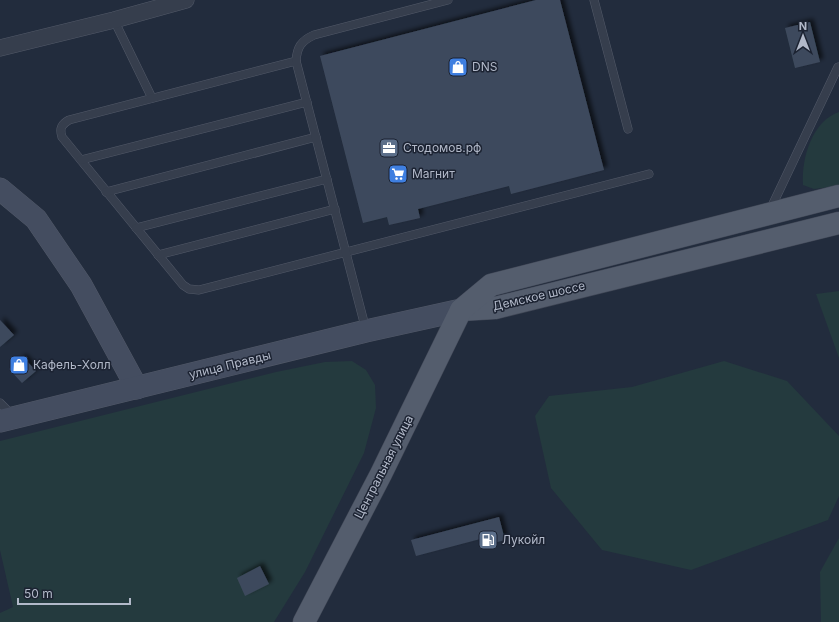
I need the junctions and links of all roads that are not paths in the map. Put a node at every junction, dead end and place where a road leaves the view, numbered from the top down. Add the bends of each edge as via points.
1 (186, 0) edge
2 (448, 0) edge
3 (594, 0) edge
4 (114, 20) junction
5 (0, 48) edge
6 (296, 61) junction
7 (839, 67) edge
8 (152, 98) junction
9 (307, 102) junction
10 (628, 129) dead end
11 (316, 137) junction
12 (81, 160) junction
13 (649, 174) dead end
14 (327, 179) junction
15 (0, 189) edge
16 (106, 192) junction
17 (839, 196) edge
18 (335, 209) junction
19 (768, 214) junction
20 (839, 223) edge
21 (136, 228) junction
22 (346, 252) junction
23 (158, 255) junction
24 (461, 310) junction
25 (366, 331) junction
26 (137, 388) junction
27 (5, 414) edge
28 (304, 622) edge

1 - 4 street
2 - 6 lane via 314,35 299,45
3 - 10 lane
4 - 5 street
4 - 8 lane
6 - 8 lane
6 - 9 lane
7 - 19 lane
8 - 12 lane via 63,123 60,132 62,137
9 - 11 lane
9 - 12 lane
11 - 14 lane
11 - 16 lane
12 - 16 lane
13 - 22 lane
14 - 18 lane
14 - 21 lane
15 - 26 main road via 36,219 81,285
16 - 21 lane
17 - 19 main road, Демское шоссе
18 - 22 lane
18 - 23 lane
19 - 24 main road, Демское шоссе via 491,286
20 - 24 main road, Демское шоссе via 495,308
21 - 23 lane
22 - 23 lane via 199,290 183,286
22 - 25 lane
24 - 25 main road, улица Правды
24 - 28 main road, Центральная улица
25 - 26 main road, улица Правды
26 - 27 main road, улица Правды

